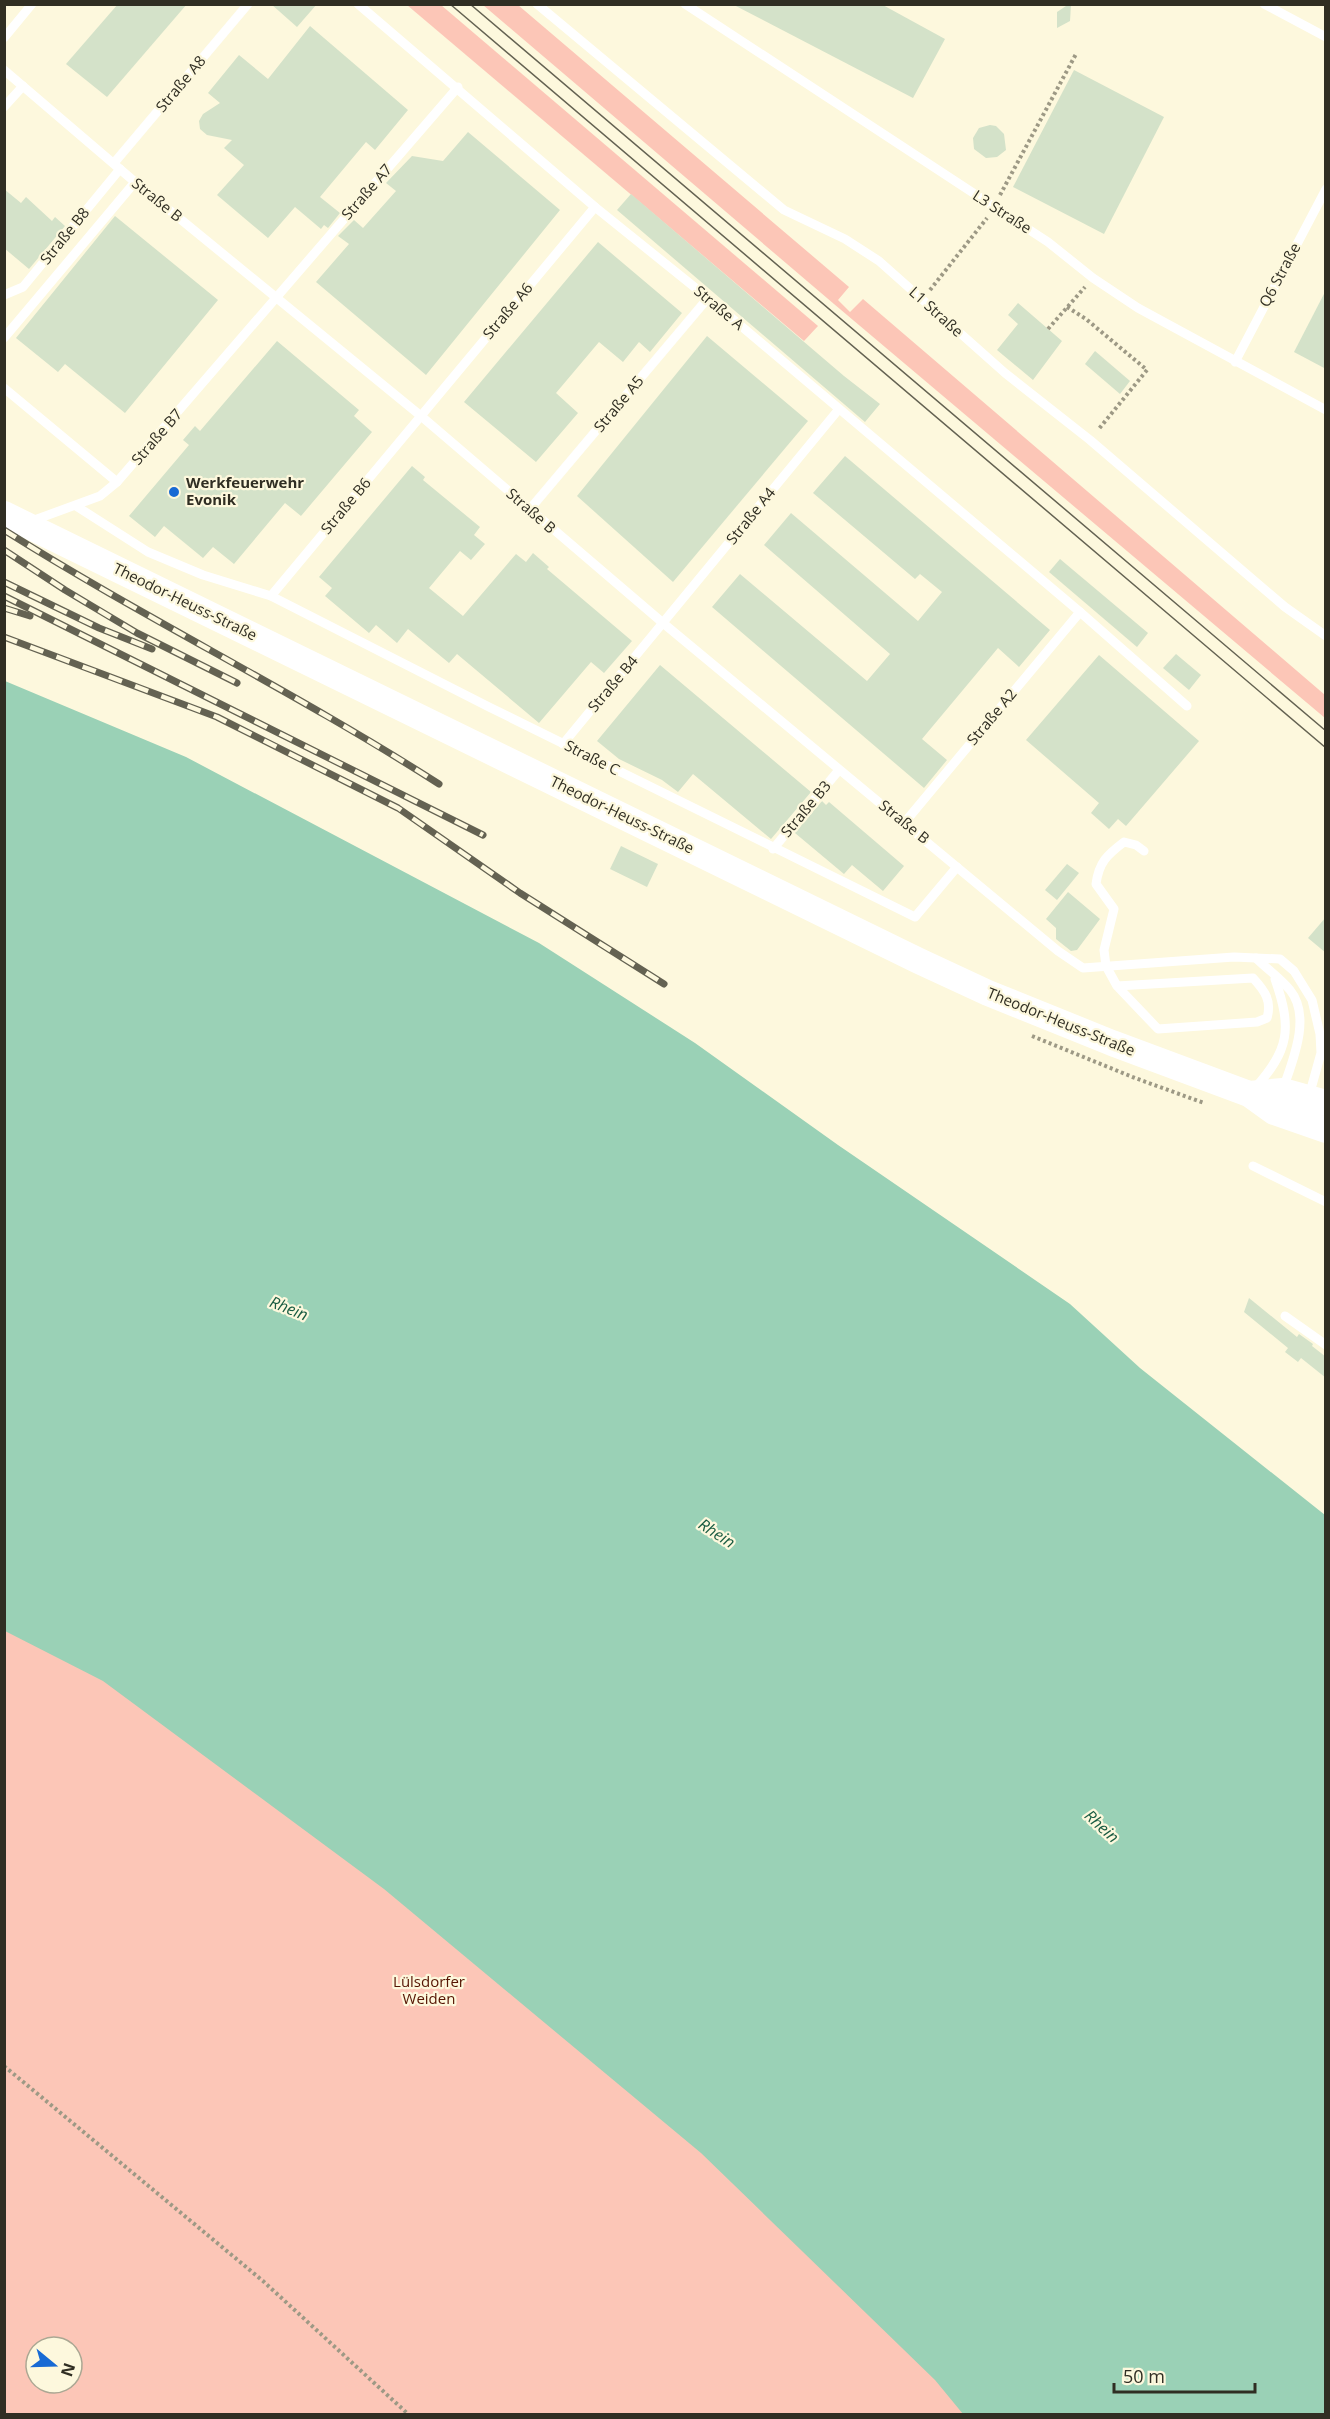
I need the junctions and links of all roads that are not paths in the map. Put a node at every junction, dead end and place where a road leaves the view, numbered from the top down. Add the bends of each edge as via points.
1 (32, 4) edge
2 (248, 4) edge
3 (358, 4) edge
4 (537, 4) edge
5 (685, 4) edge
6 (1264, 4) edge
7 (4, 38) edge
8 (1326, 38) edge
9 (4, 70) edge
10 (23, 86) junction
11 (458, 87) junction
12 (4, 107) edge
13 (117, 166) junction
14 (135, 182) junction
15 (1326, 189) edge
16 (595, 207) junction
17 (4, 295) edge
18 (277, 297) junction
19 (708, 298) junction
20 (4, 338) edge
21 (1235, 362) junction
22 (4, 388) edge
23 (839, 409) junction
24 (1326, 410) edge
25 (421, 416) junction
26 (117, 482) junction
27 (76, 506) junction
28 (530, 509) junction
29 (10, 520) edge
30 (270, 596) junction
31 (1080, 612) junction
32 (663, 623) junction
33 (1326, 636) edge
34 (1187, 706) dead end
35 (563, 744) junction
36 (839, 770) junction
37 (905, 822) junction
38 (773, 849) junction
39 (1144, 851) dead end
40 (957, 867) junction
41 (1256, 958) junction
42 (1106, 966) junction
43 (1274, 976) junction
44 (1117, 986) junction
45 (1320, 1034) junction
46 (1326, 1048) edge
47 (1250, 1094) junction
48 (1278, 1102) junction
49 (1309, 1108) edge
50 (1326, 1130) edge
51 (1253, 1166) dead end
52 (1326, 1202) edge
53 (1285, 1316) dead end
54 (1326, 1346) edge

1 - 7 lane
2 - 13 lane, Straße A8
3 - 11 lane, Straße A
4 - 33 lane, L1 Straße via 784,210 845,238 879,261 1005,373
5 - 21 lane, L3 Straße via 1048,242 1138,308
6 - 8 lane
9 - 10 lane, Straße B
10 - 12 lane
10 - 13 lane, Straße B
11 - 16 lane, Straße A
11 - 18 lane, Straße A7
13 - 14 lane, Straße B
13 - 17 lane, Straße B8 via 23,288
14 - 18 lane, Straße B
14 - 20 lane
15 - 21 lane, Q6 Straße
16 - 19 lane, Straße A
16 - 25 lane, Straße A6
18 - 25 lane, Straße B
18 - 26 lane, Straße B7
19 - 23 lane, Straße A
19 - 28 lane, Straße A5
21 - 24 lane, L3 Straße
22 - 26 lane
23 - 31 lane, Straße A
23 - 32 lane, Straße A4
25 - 28 lane, Straße B
25 - 30 lane, Straße B6
26 - 27 lane, Straße B7 via 100,496
27 - 29 lane, Straße B7
27 - 30 lane, Straße C via 148,552
28 - 32 lane, Straße B
29 - 47 main road, Theodor-Heuss-Straße via 988,993
30 - 35 lane, Straße C
31 - 34 lane, Straße A
31 - 37 lane, Straße A2
32 - 35 lane, Straße B4
32 - 36 lane, Straße B
35 - 38 lane, Straße C
36 - 37 lane, Straße B
36 - 38 lane, Straße B3
37 - 40 lane, Straße B
38 - 40 lane, Straße C via 915,917
39 - 42 lane via 1124,842 1099,866 1095,884 1114,909 1104,950
40 - 42 lane, Straße B via 1083,968
41 - 42 lane, Straße B
41 - 43 lane
41 - 45 lane, Straße B via 1280,959 1294,971 1312,1000
42 - 44 lane
43 - 47 lane via 1285,1009 1285,1036 1278,1058
43 - 48 lane via 1292,991 1299,1011 1300,1037
44 - 44 lane via 1253,978 1266,992 1270,1008 1266,1018 1257,1022 1158,1029
45 - 46 lane
45 - 49 lane via 1321,1053
47 - 48 main road, Theodor-Heuss-Straße
48 - 49 main road, Theodor-Heuss-Straße
49 - 50 main road, Theodor-Heuss-Straße
51 - 52 lane
53 - 54 lane

